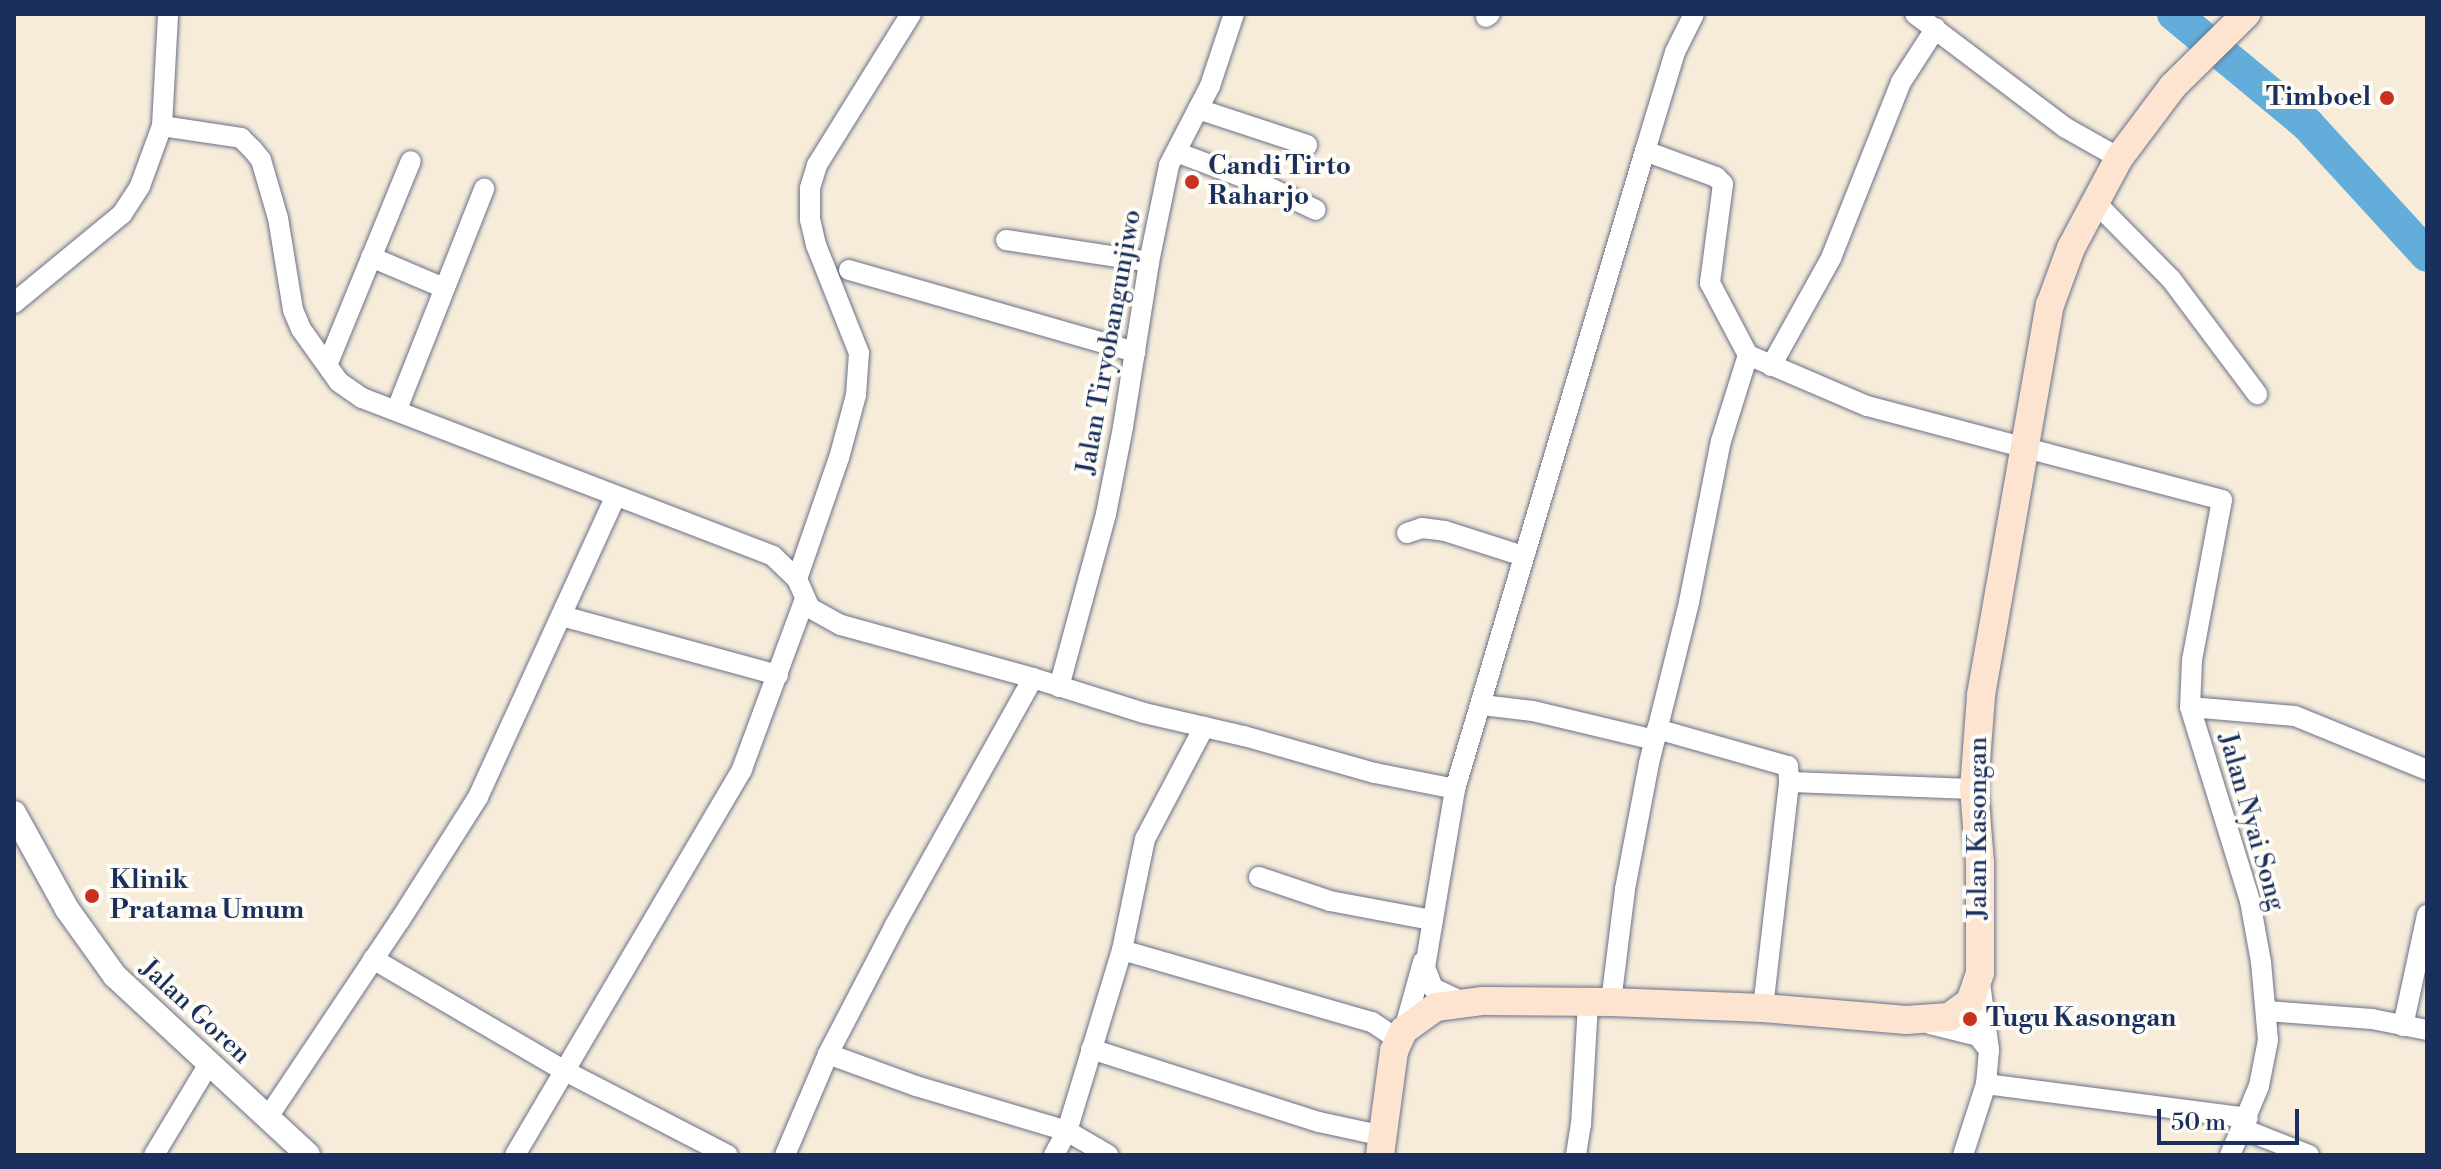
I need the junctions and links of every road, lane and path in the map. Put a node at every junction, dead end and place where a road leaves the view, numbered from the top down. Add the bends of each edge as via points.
1 (168, 14) edge
2 (911, 14) edge
3 (1234, 14) edge
4 (1694, 14) edge
5 (1915, 14) edge
6 (2246, 14) edge
7 (1936, 28) junction
8 (1198, 109) junction
9 (162, 126) junction
10 (1307, 145) dead end
11 (1645, 151) junction
12 (1176, 152) junction
13 (2119, 158) junction
14 (411, 161) dead end
15 (484, 189) dead end
16 (2094, 201) junction
17 (1316, 210) dead end
18 (1006, 240) dead end
19 (371, 257) junction
20 (1149, 262) junction
21 (849, 270) dead end
22 (444, 288) junction
23 (14, 303) edge
24 (1135, 352) junction
25 (1748, 355) junction
26 (328, 363) junction
27 (1771, 366) junction
28 (2257, 394) dead end
29 (397, 409) junction
30 (2026, 447) junction
31 (616, 496) junction
32 (1407, 533) dead end
33 (1523, 556) junction
34 (797, 579) junction
35 (805, 599) junction
36 (562, 616) junction
37 (778, 675) junction
38 (1033, 678) junction
39 (1059, 687) junction
40 (1482, 705) junction
41 (2190, 707) junction
42 (1204, 727) junction
43 (1656, 734) junction
44 (2427, 770) edge
45 (1789, 782) junction
46 (1455, 789) junction
47 (1974, 789) junction
48 (14, 813) edge
49 (1259, 877) dead end
50 (2427, 915) edge
51 (1432, 920) junction
52 (1122, 950) junction
53 (1426, 950) junction
54 (373, 959) junction
55 (1980, 973) junction
56 (1463, 1002) junction
57 (1600, 1002) junction
58 (1763, 1008) junction
59 (2267, 1011) junction
60 (1906, 1020) junction
61 (2403, 1026) junction
62 (2427, 1030) edge
63 (1401, 1035) junction
64 (1091, 1049) junction
65 (1989, 1050) junction
66 (828, 1054) junction
67 (209, 1064) junction
68 (565, 1071) junction
69 (1986, 1084) junction
70 (268, 1117) junction
71 (2246, 1124) junction
72 (1067, 1131) junction
73 (1382, 1146) edge
74 (154, 1155) edge
75 (308, 1155) edge
76 (515, 1155) edge
77 (728, 1155) edge
78 (785, 1155) edge
79 (1054, 1155) edge
80 (1108, 1155) edge
81 (1576, 1155) edge
82 (1963, 1155) edge
83 (2230, 1155) edge
84 (2309, 1155) edge

1 - 9 street
2 - 34 street via 817,165 810,188 816,245 859,353 856,395 839,458
3 - 8 street, Jalan Tiryobangunjiwo
4 - 11 street via 1675,52
5 - 7 street
6 - 13 main road, Jalan Kasongan via 2173,86
7 - 13 street via 2066,128
7 - 27 street via 1901,82 1831,258
8 - 10 street
8 - 12 street, Jalan Tiryobangunjiwo
9 - 23 street via 140,186 122,214
9 - 26 street via 241,138 261,160 278,218 293,310
11 - 25 street via 1723,184 1710,283
11 - 33 street
12 - 17 street
12 - 20 street, Jalan Tiryobangunjiwo
13 - 16 main road, Jalan Kasongan
14 - 19 street
15 - 22 street
16 - 28 street via 2171,279
16 - 30 main road, Jalan Kasongan via 2050,305
18 - 20 street
19 - 22 street
19 - 26 street
20 - 24 street, Jalan Tiryobangunjiwo
21 - 24 street
22 - 29 street
24 - 39 street, Jalan Tiryobangunjiwo via 1106,514
25 - 27 street
25 - 43 street via 1721,441
26 - 29 street via 339,382 362,398
27 - 30 street via 1867,406
29 - 31 street
30 - 41 street, Jalan Nyai Song via 2222,500 2192,660
30 - 47 main road, Jalan Kasongan via 1986,653
31 - 34 street via 752,546 773,556
31 - 36 street
32 - 33 street via 1422,528 1445,531
33 - 40 street
34 - 35 street
35 - 37 street
35 - 38 street via 819,616 841,625
36 - 37 street
36 - 54 street via 478,797
37 - 68 street via 742,769
38 - 39 street
38 - 66 street
39 - 42 street
40 - 43 street
40 - 46 street
41 - 44 street via 2295,716
41 - 59 street, Jalan Nyai Song via 2250,901
42 - 46 street
42 - 52 street via 1151,823
43 - 45 street via 1788,766
43 - 57 street
45 - 47 street
45 - 58 street
46 - 51 street
47 - 55 main road, Jalan Kasongan
48 - 67 street, Jalan Goren via 89,943 130,993
49 - 51 street via 1330,901
50 - 61 street
51 - 53 street
52 - 63 street via 1357,1017
52 - 64 street
53 - 56 street via 1427,980 1442,995
53 - 63 street
54 - 68 street
54 - 70 street
55 - 60 main road, Jalan Kasongan via 1977,988 1961,1011
55 - 65 street
56 - 57 main road, Jalan Kasongan
56 - 63 main road, Jalan Kasongan via 1425,1012
57 - 58 main road, Jalan Kasongan
57 - 81 street
58 - 60 main road, Jalan Kasongan
59 - 61 street
59 - 71 street, Jalan Nyai Song via 2265,1059
60 - 65 street via 1978,1036
61 - 62 street
63 - 73 main road via 1391,1066
64 - 72 street
64 - 73 street
65 - 69 street
66 - 72 street
66 - 78 street
67 - 70 street, Jalan Goren
67 - 74 street
68 - 76 street
68 - 77 street
69 - 71 street
69 - 82 street
70 - 75 street, Jalan Goren
71 - 83 street, Jalan Nyai Song
71 - 84 street
72 - 79 street
72 - 80 street

